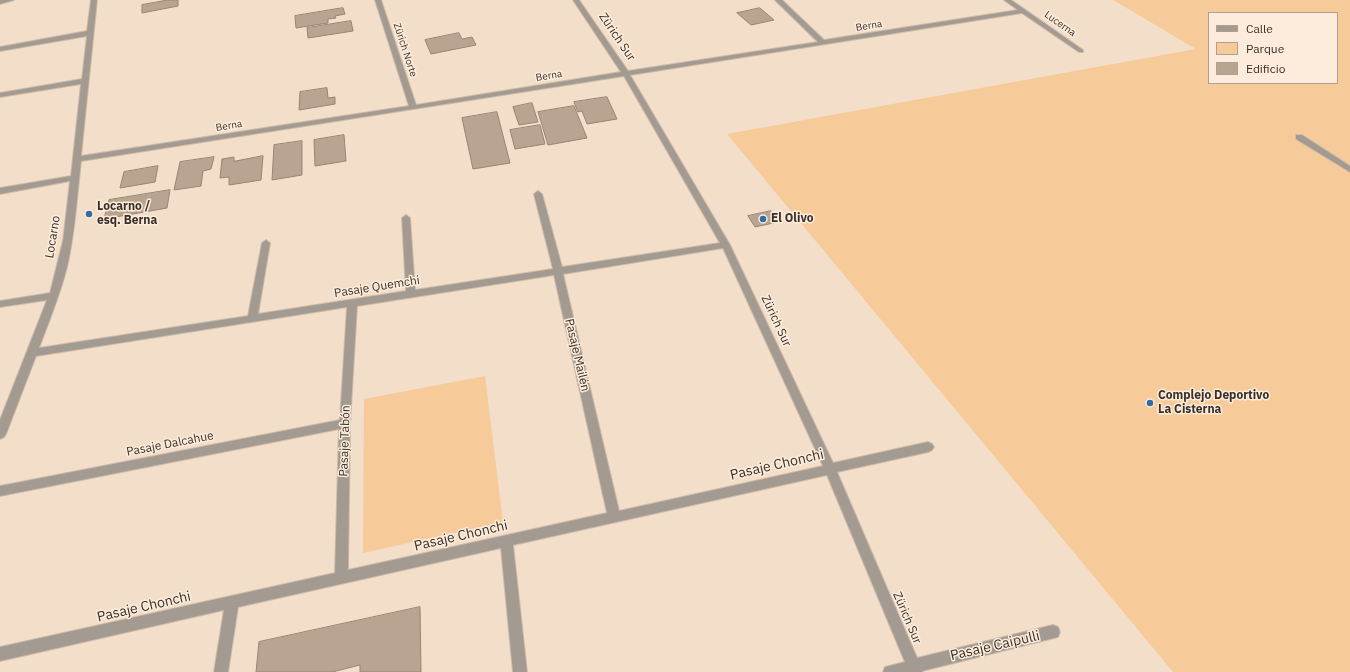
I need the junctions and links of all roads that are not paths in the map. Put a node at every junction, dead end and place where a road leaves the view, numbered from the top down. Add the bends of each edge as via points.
1 (11, 0) edge
2 (94, 0) edge
3 (378, 0) edge
4 (576, 0) edge
5 (778, 0) edge
6 (1007, 0) edge
7 (0, 2) edge
8 (1024, 11) junction
9 (90, 34) junction
10 (823, 43) junction
11 (0, 49) edge
12 (1081, 51) dead end
13 (626, 74) junction
14 (85, 81) junction
15 (0, 95) edge
16 (413, 107) junction
17 (1299, 137) dead end
18 (77, 159) junction
19 (1350, 170) edge
20 (75, 178) junction
21 (0, 191) edge
22 (538, 194) dead end
23 (406, 218) dead end
24 (266, 243) dead end
25 (726, 245) junction
26 (558, 271) junction
27 (411, 295) junction
28 (54, 296) junction
29 (0, 304) edge
30 (352, 304) junction
31 (252, 319) junction
32 (32, 353) junction
33 (345, 423) junction
34 (0, 434) edge
35 (928, 447) dead end
36 (830, 469) junction
37 (0, 491) edge
38 (614, 517) junction
39 (506, 542) junction
40 (341, 578) junction
41 (232, 602) junction
42 (1053, 632) dead end
43 (0, 654) edge
44 (915, 669) edge
45 (221, 672) edge
46 (520, 672) edge
47 (890, 672) edge

1 - 7 street
2 - 9 street, Locarno
3 - 16 street, Zürich Norte
4 - 13 street, Zürich Sur
5 - 10 street
6 - 8 street, Lucerna
8 - 10 street, Berna
8 - 12 street, Lucerna
9 - 11 street
9 - 14 street, Locarno
10 - 13 street, Berna
13 - 16 street, Berna
13 - 25 street, Zürich Sur
14 - 15 street
14 - 18 street, Locarno
16 - 18 street, Berna
17 - 19 street
18 - 20 street, Locarno
20 - 21 street
20 - 28 street, Locarno via 67,241
22 - 26 street, Pasaje Mailén
23 - 27 street
24 - 31 street
25 - 26 street, Pasaje Quemchi
25 - 36 street, Zürich Sur
26 - 27 street, Pasaje Quemchi
26 - 38 street, Pasaje Mailén
27 - 30 street, Pasaje Quemchi
28 - 29 street
28 - 32 street, Locarno
30 - 31 street, Pasaje Quemchi
30 - 33 street, Pasaje Tabón
31 - 32 street, Pasaje Quemchi
32 - 34 street, Locarno
33 - 37 street, Pasaje Dalcahue
33 - 40 street, Pasaje Tabón
35 - 36 street, Pasaje Chonchi
36 - 38 street, Pasaje Chonchi
36 - 44 street, Zürich Sur
38 - 39 street, Pasaje Chonchi
39 - 40 street, Pasaje Chonchi
39 - 46 street
40 - 41 street, Pasaje Chonchi
41 - 43 street, Pasaje Chonchi
41 - 45 street
42 - 44 street, Pasaje Caipulli
44 - 47 street, Pasaje Caipulli

